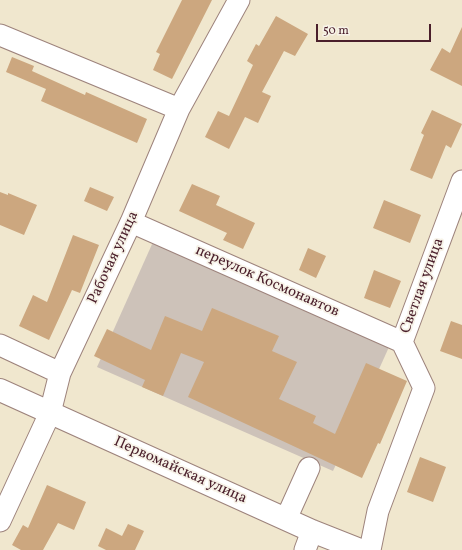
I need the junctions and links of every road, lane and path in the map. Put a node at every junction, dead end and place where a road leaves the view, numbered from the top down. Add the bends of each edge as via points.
1 (239, 0) edge
2 (0, 35) edge
3 (180, 109) junction
4 (462, 180) edge
5 (131, 222) junction
6 (402, 342) junction
7 (0, 345) edge
8 (60, 373) junction
9 (0, 390) edge
10 (50, 413) junction
11 (309, 468) dead end
12 (286, 519) junction
13 (0, 521) edge
14 (309, 540) edge
15 (360, 550) edge
16 (370, 550) edge

1 - 3 street, Рабочая улица
2 - 3 street
3 - 5 street, Рабочая улица
4 - 6 street, Светлая улица
5 - 6 street, переулок Космонавтов
5 - 8 street, Рабочая улица
6 - 16 street, Светлая улица via 424,388 378,511
7 - 8 street
8 - 10 street, Рабочая улица
9 - 10 main road, Первомайская улица
10 - 12 main road, Первомайская улица
10 - 13 street, Рабочая улица
11 - 12 street
12 - 14 main road, Первомайская улица
14 - 15 main road, Первомайская улица

